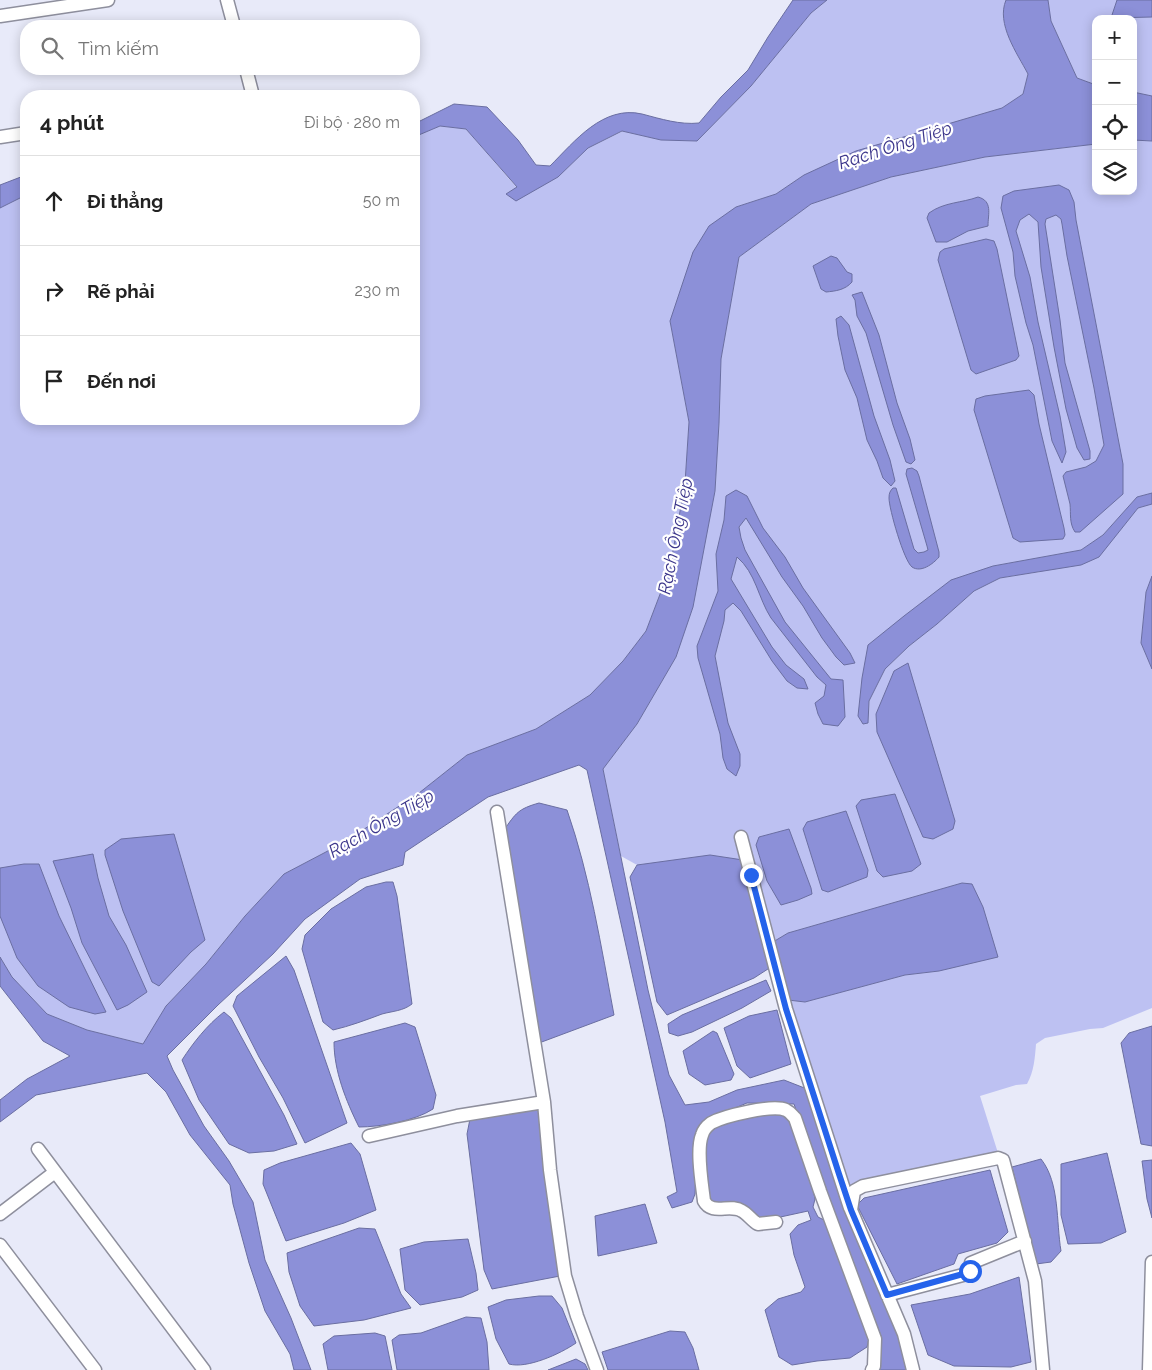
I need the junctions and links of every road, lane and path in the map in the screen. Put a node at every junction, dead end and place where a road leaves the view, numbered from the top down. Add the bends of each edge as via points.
1 (108, 0) edge
2 (227, 0) edge
3 (0, 16) edge
4 (232, 20) edge
5 (248, 75) edge
6 (251, 90) edge
7 (20, 134) edge
8 (0, 137) edge
9 (497, 812) dead end
10 (741, 837) dead end
11 (544, 1102) junction
12 (369, 1136) dead end
13 (38, 1149) dead end
14 (55, 1172) junction
15 (851, 1210) junction
16 (0, 1214) edge
17 (776, 1222) dead end
18 (1025, 1241) junction
19 (0, 1245) edge
20 (1152, 1262) edge
21 (887, 1295) junction
22 (95, 1370) edge
23 (204, 1370) edge
24 (597, 1370) edge
25 (872, 1370) edge
26 (913, 1370) edge
27 (1044, 1370) edge
28 (1149, 1370) edge

1 - 3 street
2 - 4 street
5 - 6 street
7 - 8 street
9 - 11 street
10 - 15 street via 786,1009
11 - 12 street via 457,1116
11 - 24 street via 565,1276
13 - 14 street
14 - 16 street
14 - 23 street
15 - 18 street via 854,1191 863,1186 1001,1158
15 - 21 street
17 - 25 street via 758,1224 741,1210 707,1206 700,1161 701,1138 711,1124 735,1114 776,1108 788,1110 794,1118 875,1339
18 - 21 street via 971,1263 970,1271 963,1274
18 - 27 street via 1035,1281
19 - 22 street
20 - 28 street
21 - 26 street via 904,1334

